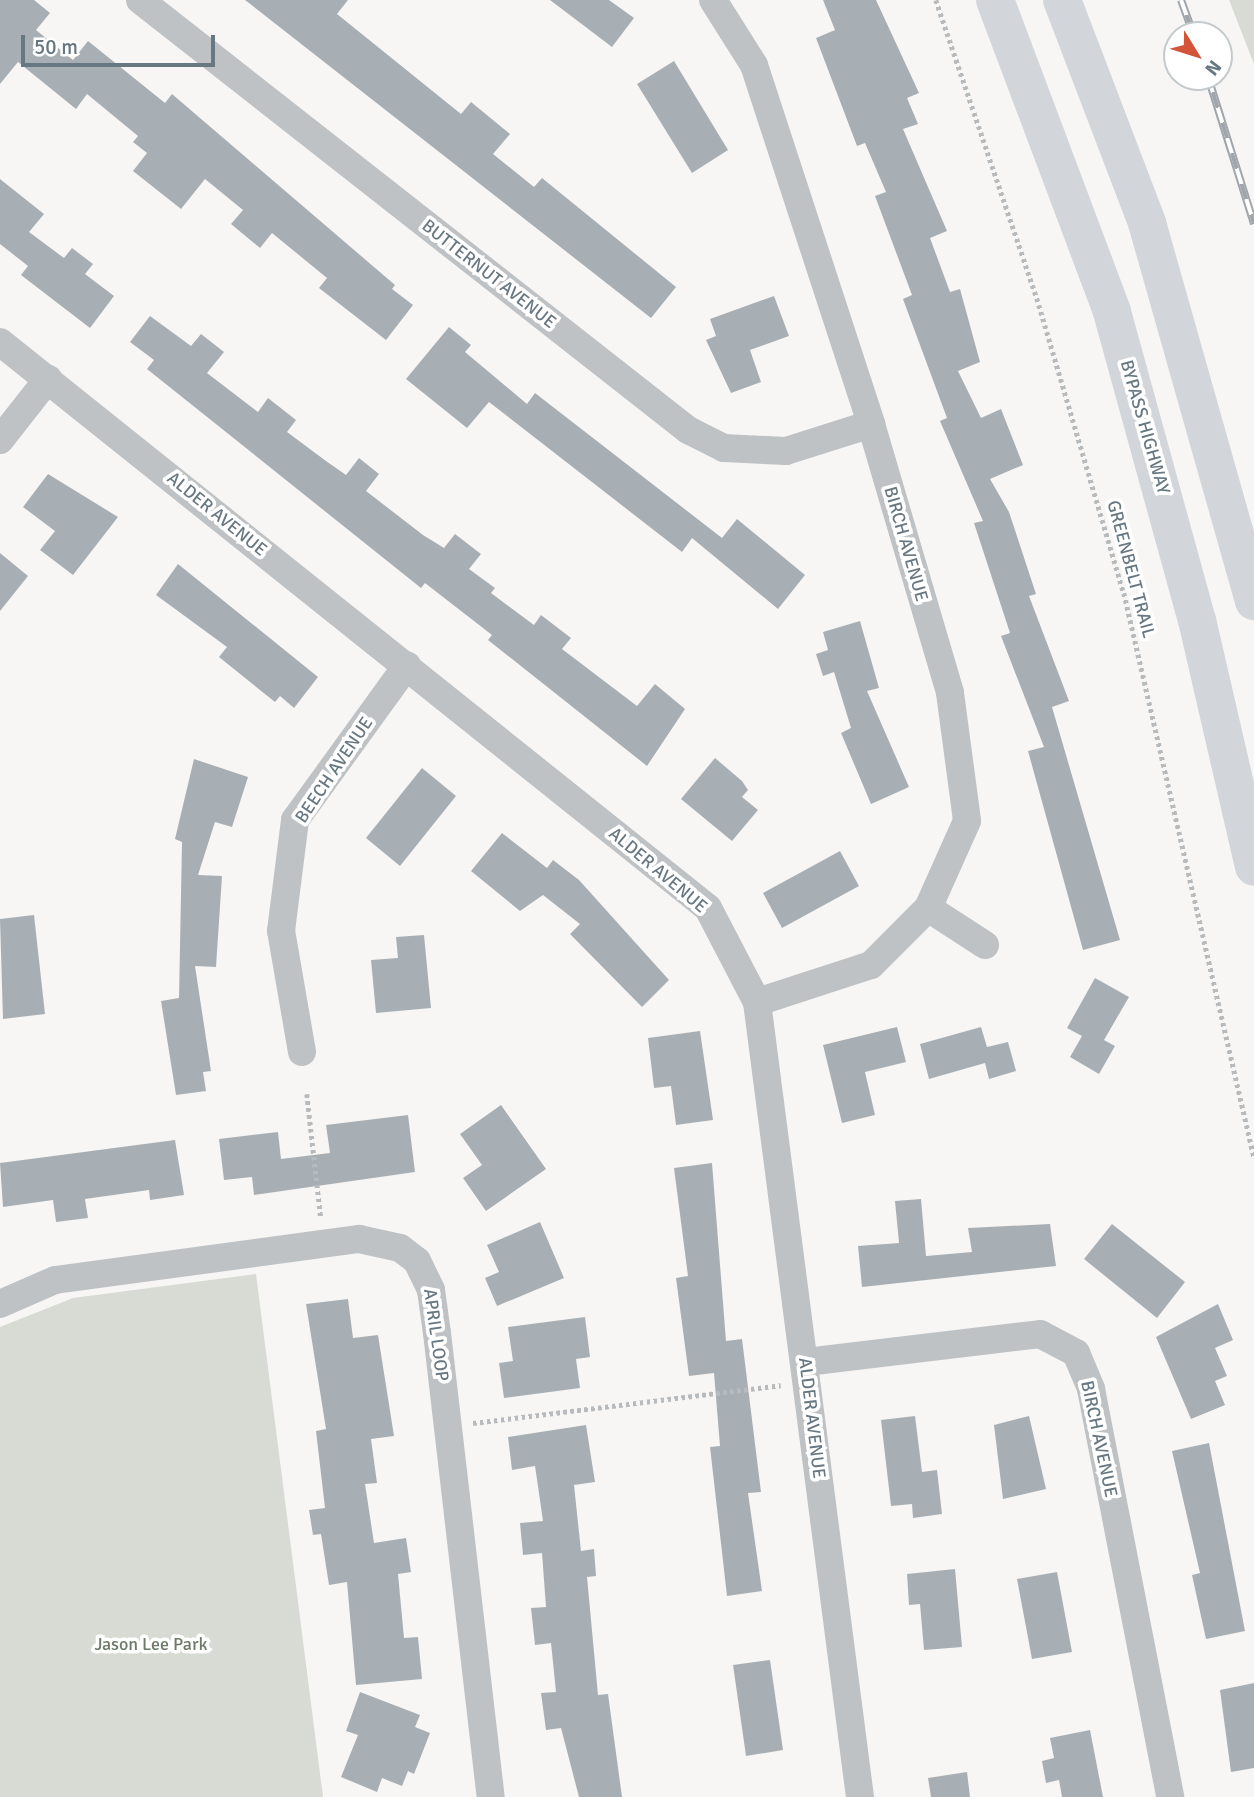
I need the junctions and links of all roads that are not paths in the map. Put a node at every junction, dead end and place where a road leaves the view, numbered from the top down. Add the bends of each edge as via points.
1 (139, 0) edge
2 (713, 0) edge
3 (995, 0) edge
4 (1062, 0) edge
5 (0, 342) edge
6 (48, 379) junction
7 (871, 424) junction
8 (0, 440) edge
9 (1254, 601) edge
10 (407, 665) junction
11 (1254, 867) edge
12 (928, 908) junction
13 (985, 945) dead end
14 (757, 1002) junction
15 (302, 1052) dead end
16 (0, 1304) edge
17 (806, 1362) junction
18 (491, 1797) edge
19 (860, 1797) edge
20 (1170, 1797) edge

1 - 7 street, BUTTERNUT AVENUE via 688,430 724,448 786,452
2 - 7 street, BIRCH AVENUE via 754,65
3 - 11 highway, BYPASS HIGHWAY via 1115,324 1197,620
4 - 9 highway via 1147,223
5 - 6 street, ALDER AVENUE
6 - 8 street
6 - 10 street, ALDER AVENUE
7 - 12 street, BIRCH AVENUE via 950,693 967,821
10 - 14 street, ALDER AVENUE via 708,908
10 - 15 street, BEECH AVENUE via 295,820 281,931
12 - 13 street
12 - 14 street, BIRCH AVENUE via 871,965
14 - 17 street, ALDER AVENUE
16 - 18 street, APRIL LOOP via 55,1280 359,1239 400,1248 417,1261 434,1311
17 - 19 street, ALDER AVENUE
17 - 20 street, BIRCH AVENUE via 1040,1335 1076,1353 1091,1389

